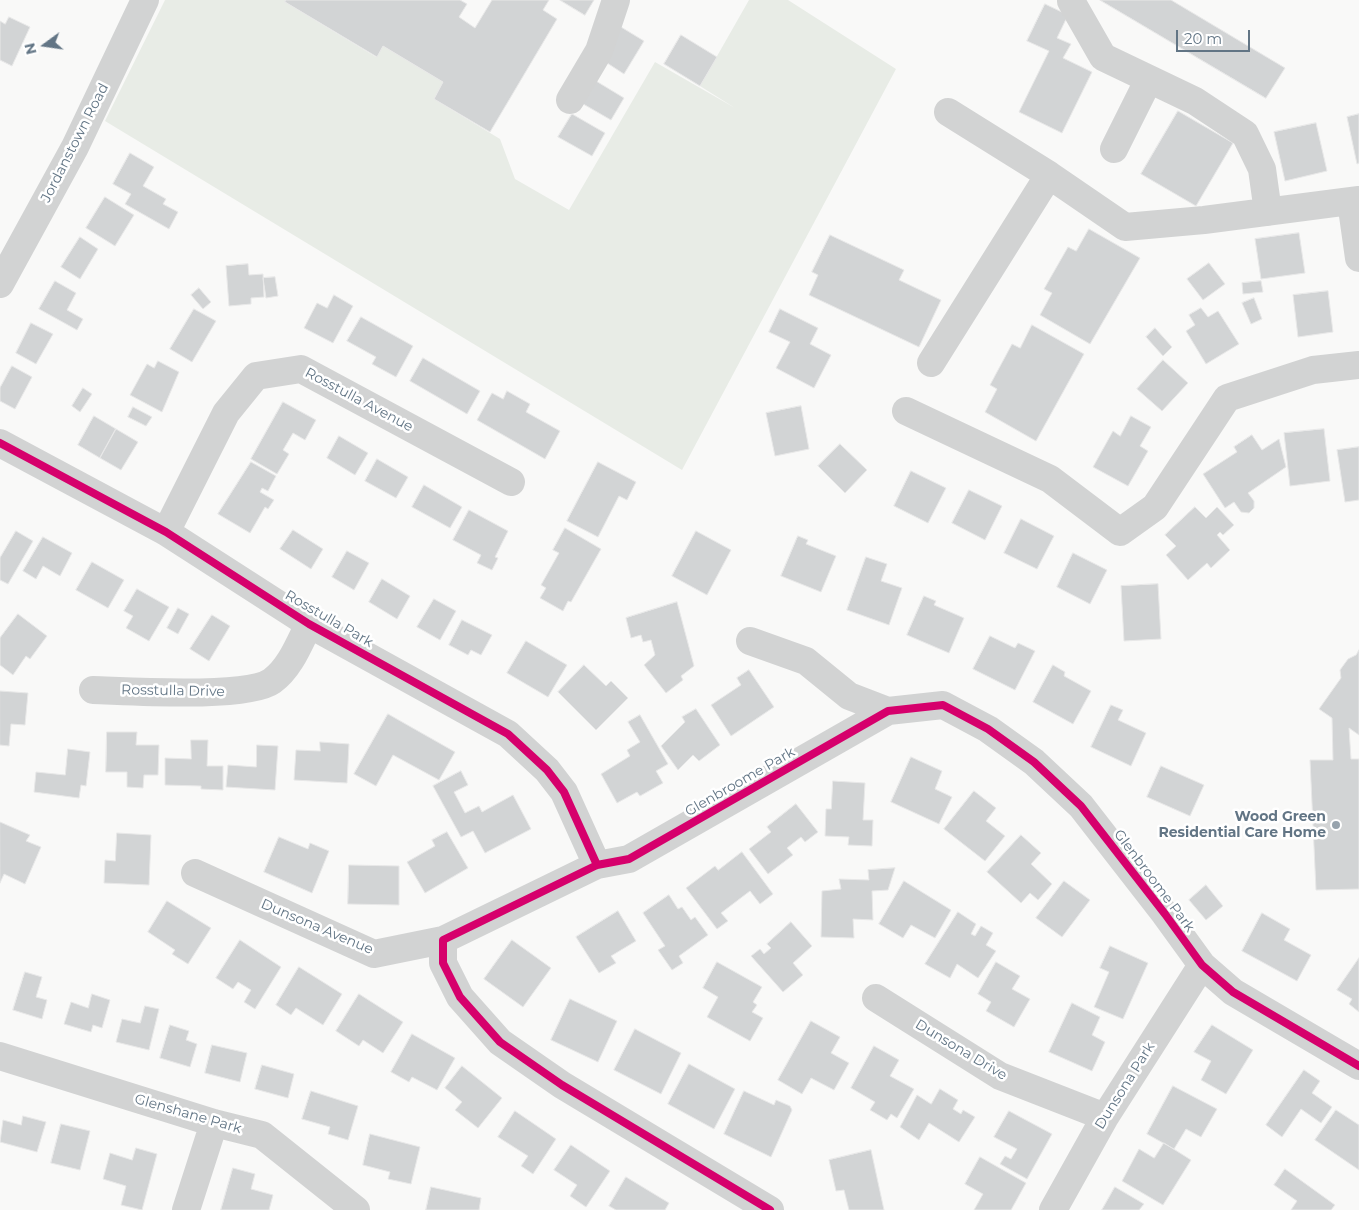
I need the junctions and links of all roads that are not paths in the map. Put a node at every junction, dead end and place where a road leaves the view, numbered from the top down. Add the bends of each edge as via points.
1 (145, 0) edge
2 (616, 0) edge
3 (1071, 1) edge
4 (1149, 79) junction
5 (570, 100) dead end
6 (948, 112) dead end
7 (1114, 149) dead end
8 (1050, 175) junction
9 (1355, 201) edge
10 (1268, 212) junction
11 (1359, 258) edge
12 (0, 284) edge
13 (932, 363) dead end
14 (1359, 365) edge
15 (906, 411) dead end
16 (0, 443) edge
17 (511, 482) dead end
18 (166, 532) junction
19 (309, 624) junction
20 (750, 641) dead end
21 (93, 690) dead end
22 (888, 711) junction
23 (597, 865) junction
24 (195, 873) dead end
25 (443, 940) junction
26 (1202, 965) junction
27 (876, 998) dead end
28 (0, 1056) edge
29 (1359, 1066) edge
30 (1105, 1117) junction
31 (214, 1124) junction
32 (186, 1210) edge
33 (356, 1210) edge
34 (770, 1210) edge
35 (1053, 1210) edge

1 - 12 street, Jordanstown Road via 74,147
2 - 5 street via 599,51
3 - 4 street via 1103,57
4 - 7 street
4 - 10 street via 1195,101 1245,134 1262,169
6 - 8 street
8 - 10 street via 1125,227
8 - 13 street
9 - 10 street
9 - 11 street
14 - 15 street via 1313,370 1227,398 1155,507 1120,532 1050,479
16 - 18 street, Rosstulla Park
17 - 18 street, Rosstulla Avenue via 301,369 256,376 226,413
18 - 19 street, Rosstulla Park
19 - 21 street, Rosstulla Drive via 291,660 271,682 229,693
19 - 23 street, Rosstulla Park via 508,734 547,770 564,792
20 - 22 street via 806,661 849,696
22 - 23 street, Glenbroome Park via 629,859
22 - 26 street, Glenbroome Park via 942,705 988,729 1034,762 1081,806
23 - 25 street, Glenbroome Park
24 - 25 street, Dunsona Avenue via 374,954
25 - 34 street via 443,963 460,996 500,1042 562,1085
26 - 29 street, Glenbroome Park via 1233,992
26 - 30 street, Dunsona Park
27 - 30 street, Dunsona Drive via 1000,1076
28 - 31 street, Glenshane Park
30 - 35 street, Dunsona Park
31 - 32 street
31 - 33 street, Glenshane Park via 262,1135

